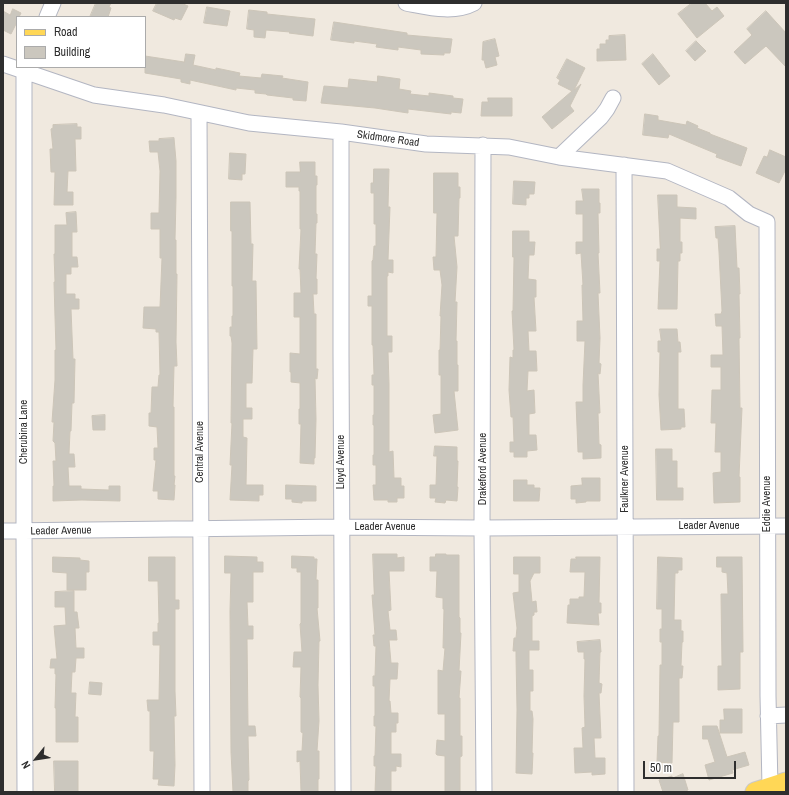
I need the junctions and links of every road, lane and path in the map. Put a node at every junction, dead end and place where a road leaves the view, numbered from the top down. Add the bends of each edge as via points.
1 (53, 3) edge
2 (406, 3) edge
3 (474, 3) edge
4 (47, 16) edge
5 (3, 64) edge
6 (16, 67) edge
7 (25, 69) edge
8 (613, 98) dead end
9 (199, 112) junction
10 (341, 132) junction
11 (483, 146) junction
12 (559, 157) junction
13 (624, 165) junction
14 (767, 222) joint
15 (767, 526) junction
16 (786, 526) edge
17 (342, 527) junction
18 (625, 527) junction
19 (482, 528) junction
20 (201, 529) junction
21 (3, 531) edge
22 (24, 531) junction
23 (786, 715) edge
24 (768, 716) junction
25 (770, 787) edge
26 (25, 792) edge
27 (202, 792) edge
28 (343, 792) edge
29 (484, 792) edge
30 (626, 792) edge

1 - 4 street
2 - 3 street via 447,10 467,7
5 - 6 street, Skidmore Road
7 - 9 street, Skidmore Road via 94,95
7 - 22 street, Cherubina Lane
8 - 12 street via 601,117
9 - 10 street, Skidmore Road via 249,123
9 - 20 street, Central Avenue
10 - 11 street, Skidmore Road via 426,144
10 - 17 street, Lloyd Avenue
11 - 12 street, Skidmore Road via 509,147
11 - 19 street, Drakeford Avenue
12 - 13 street, Skidmore Road
13 - 14 street, Skidmore Road via 667,172 730,198 750,214
13 - 18 street, Faulkner Avenue
14 - 15 street, Eddie Avenue
15 - 16 street, Leader Avenue
15 - 18 street, Leader Avenue
15 - 24 street, Eddie Avenue
17 - 19 street, Leader Avenue
17 - 20 street, Leader Avenue
17 - 28 street, Lloyd Avenue
18 - 19 street, Leader Avenue
18 - 30 street, Faulkner Avenue
19 - 29 street, Drakeford Avenue
20 - 22 street, Leader Avenue
20 - 27 street, Central Avenue
21 - 22 street, Leader Avenue
22 - 26 street, Cherubina Lane
23 - 24 street
24 - 25 street, Eddie Avenue

